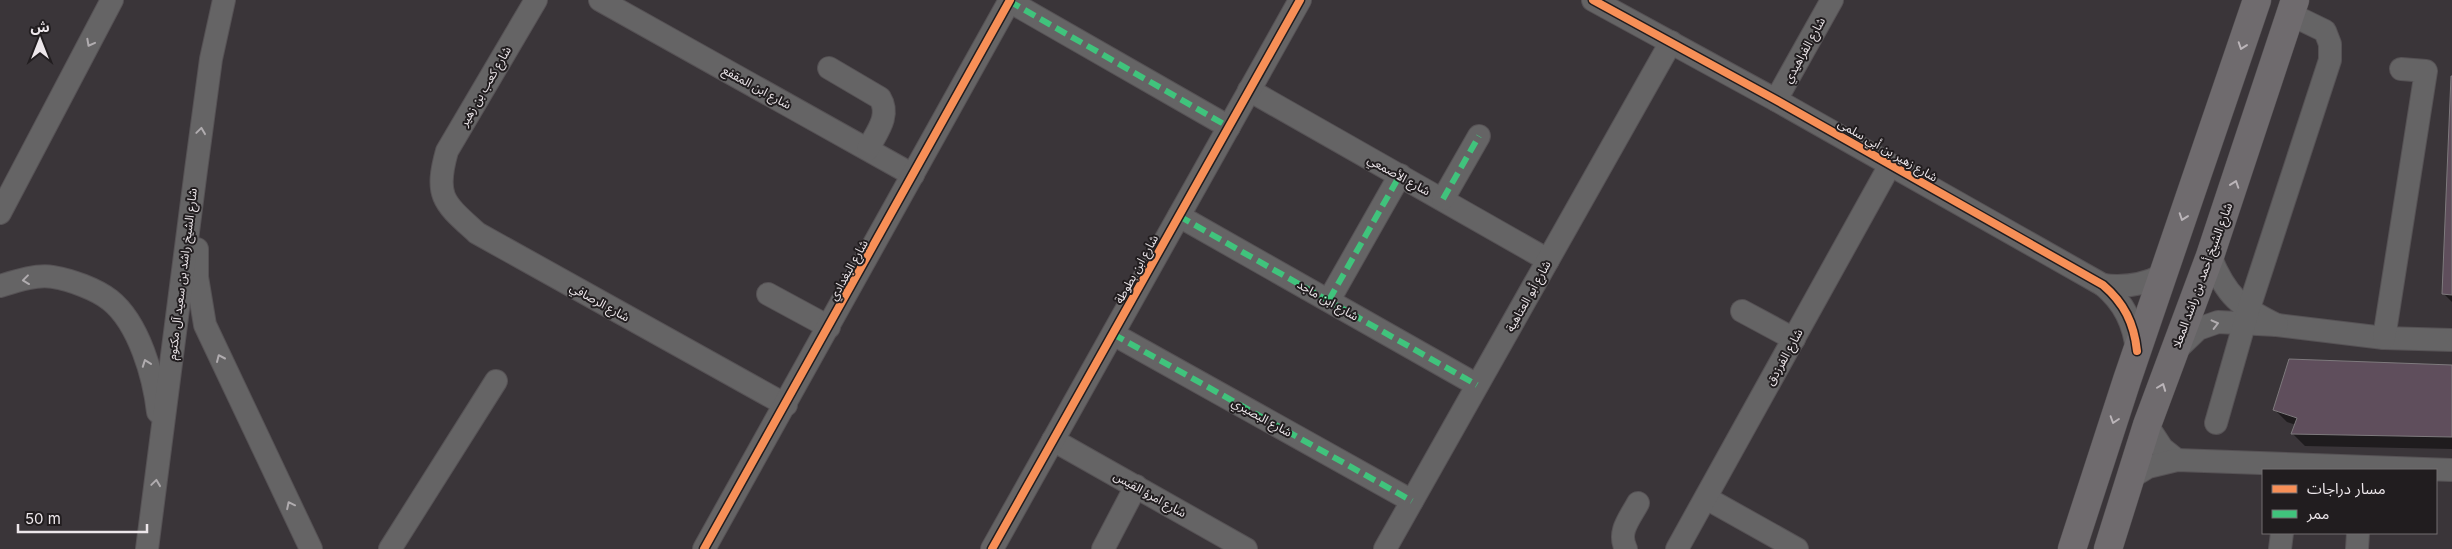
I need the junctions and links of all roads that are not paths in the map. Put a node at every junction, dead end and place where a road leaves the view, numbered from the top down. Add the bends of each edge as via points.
1 (112, 0) edge
2 (224, 0) edge
3 (536, 0) edge
4 (600, 0) edge
5 (1010, 0) edge
6 (1300, 0) edge
7 (1593, 0) edge
8 (1832, 0) edge
9 (2257, 0) edge
10 (2292, 7) edge
11 (1670, 42) junction
12 (829, 68) dead end
13 (2401, 69) dead end
14 (1250, 90) junction
15 (1776, 100) junction
16 (1229, 128) junction
17 (1479, 136) dead end
18 (868, 149) junction
19 (1890, 165) junction
20 (196, 170) junction
21 (440, 175) joint
22 (914, 175) junction
23 (1400, 176) junction
24 (8, 178) edge
25 (1443, 199) junction
26 (0, 213) edge
27 (1179, 216) junction
28 (2210, 256) junction
29 (1548, 260) junction
30 (2163, 275) junction
31 (2103, 284) junction
32 (0, 286) edge
33 (768, 294) dead end
34 (1329, 300) junction
35 (1742, 311) dead end
36 (2247, 316) junction
37 (829, 327) junction
38 (1113, 334) junction
39 (2384, 338) junction
40 (1794, 339) junction
41 (2452, 340) edge
42 (2137, 351) junction
43 (2175, 351) junction
44 (496, 381) dead end
45 (1477, 385) junction
46 (786, 405) junction
47 (2216, 423) dead end
48 (2147, 424) junction
49 (1053, 440) junction
50 (161, 445) junction
51 (2177, 460) junction
52 (2288, 467) edge
53 (2364, 468) edge
54 (2408, 469) edge
55 (2437, 470) edge
56 (2452, 470) edge
57 (2130, 478) junction
58 (1136, 486) junction
59 (426, 492) junction
60 (1706, 498) junction
61 (1412, 501) junction
62 (1638, 503) dead end
63 (151, 522) junction
64 (2282, 534) edge
65 (2358, 534) edge
66 (147, 549) edge
67 (160, 549) edge
68 (311, 549) edge
69 (390, 549) edge
70 (402, 549) edge
71 (704, 549) edge
72 (992, 549) edge
73 (1103, 549) edge
74 (1246, 549) edge
75 (1385, 549) edge
76 (1626, 549) edge
77 (1678, 549) edge
78 (1796, 549) edge
79 (2072, 549) edge
80 (2108, 549) edge
81 (2280, 549) edge
82 (2357, 549) edge

1 -> 24 street
20 -> 2 street, شارع الشيخ راشد بن سعيد آل مكتوم via 211,59
3 - 21 street, شارع كعب بن زهير via 447,151
4 - 18 street, شارع ابن المقفع
5 - 16 street
5 - 22 street, شارع البغدادي
6 - 14 street, شارع ابن بطوطة
7 - 11 street, شارع زهير بن أبي سلمى
8 - 15 street, شارع الفراهيدي
9 -> 30 main road
28 -> 10 main road, شارع الشيخ أحمد بن راشد المعلا
10 - 36 street via 2324,31 2330,44 2330,60
11 - 15 street, شارع زهير بن أبي سلمى
11 - 29 street, شارع أبو العتاهية
12 - 18 street via 880,98 883,104 883,121
13 - 39 street via 2426,71
14 - 16 street, شارع ابن بطوطة
14 - 23 street, شارع الأصمعي
15 - 19 street, شارع زهير بن أبي سلمى
16 - 27 street, شارع ابن بطوطة
17 - 25 street
18 - 22 street, شارع ابن المقفع
19 - 31 street, شارع زهير بن أبي سلمى
19 - 40 street, شارع الفرزدق
20 - 50 street, شارع الشيخ راشد بن سعيد آل مكتوم
68 -> 20 street via 205,325 197,277
21 - 46 street, شارع الرصافي via 441,194 452,210 477,233
22 - 37 street, شارع البغدادي
23 - 25 street, شارع الأصمعي
23 - 34 street
24 - 26 street
25 - 29 street, شارع الأصمعي
27 - 34 street, شارع ابن ماجد
27 - 38 street, شارع ابن بطوطة
28 - 36 street via 2217,273
28 - 43 main road, شارع الشيخ أحمد بن راشد المعلا
29 - 45 street, شارع أبو العتاهية
30 - 31 street, شارع زهير بن أبي سلمى via 2134,286
30 - 42 main road
31 - 42 street, شارع زهير بن أبي سلمى via 2128,314
50 -> 32 street via 155,388 133,328 110,300 81,285 52,276
33 - 37 street
34 - 45 street, شارع ابن ماجد
35 - 40 street
36 - 39 street via 2277,325
43 -> 36 street via 2198,329
36 - 47 street
37 - 46 street, شارع البغدادي
38 - 49 street, شارع ابن بطوطة
38 - 61 street, شارع البصيري
39 - 41 street
40 - 60 street, شارع الفرزدق
42 -> 79 main road
48 -> 43 main road, شارع الشيخ أحمد بن راشد المعلا
44 - 59 street
45 - 61 street, شارع أبو العتاهية
46 - 71 street, شارع البغدادي
48 - 51 street via 2162,448
48 - 57 main road, شارع الشيخ أحمد بن راشد المعلا
49 - 58 street, شارع امرؤ القيس
49 - 72 street, شارع ابن بطوطة
63 -> 50 street, شارع الشيخ راشد بن سعيد آل مكتوم
51 - 52 street
51 - 57 street via 2148,467
52 - 53 street
53 - 54 street
55 - 56 street
57 - 80 main road, شارع الشيخ أحمد بن راشد المعلا
58 - 73 street
58 - 74 street, شارع امرؤ القيس
59 - 69 street
59 - 70 street
60 - 77 street, شارع الفرزدق
60 - 78 street
61 - 75 street, شارع أبو العتاهية
62 - 76 street via 1622,531 1621,540
63 - 66 street, شارع الشيخ راشد بن سعيد آل مكتوم
63 - 67 street
64 - 81 street
65 - 82 street

